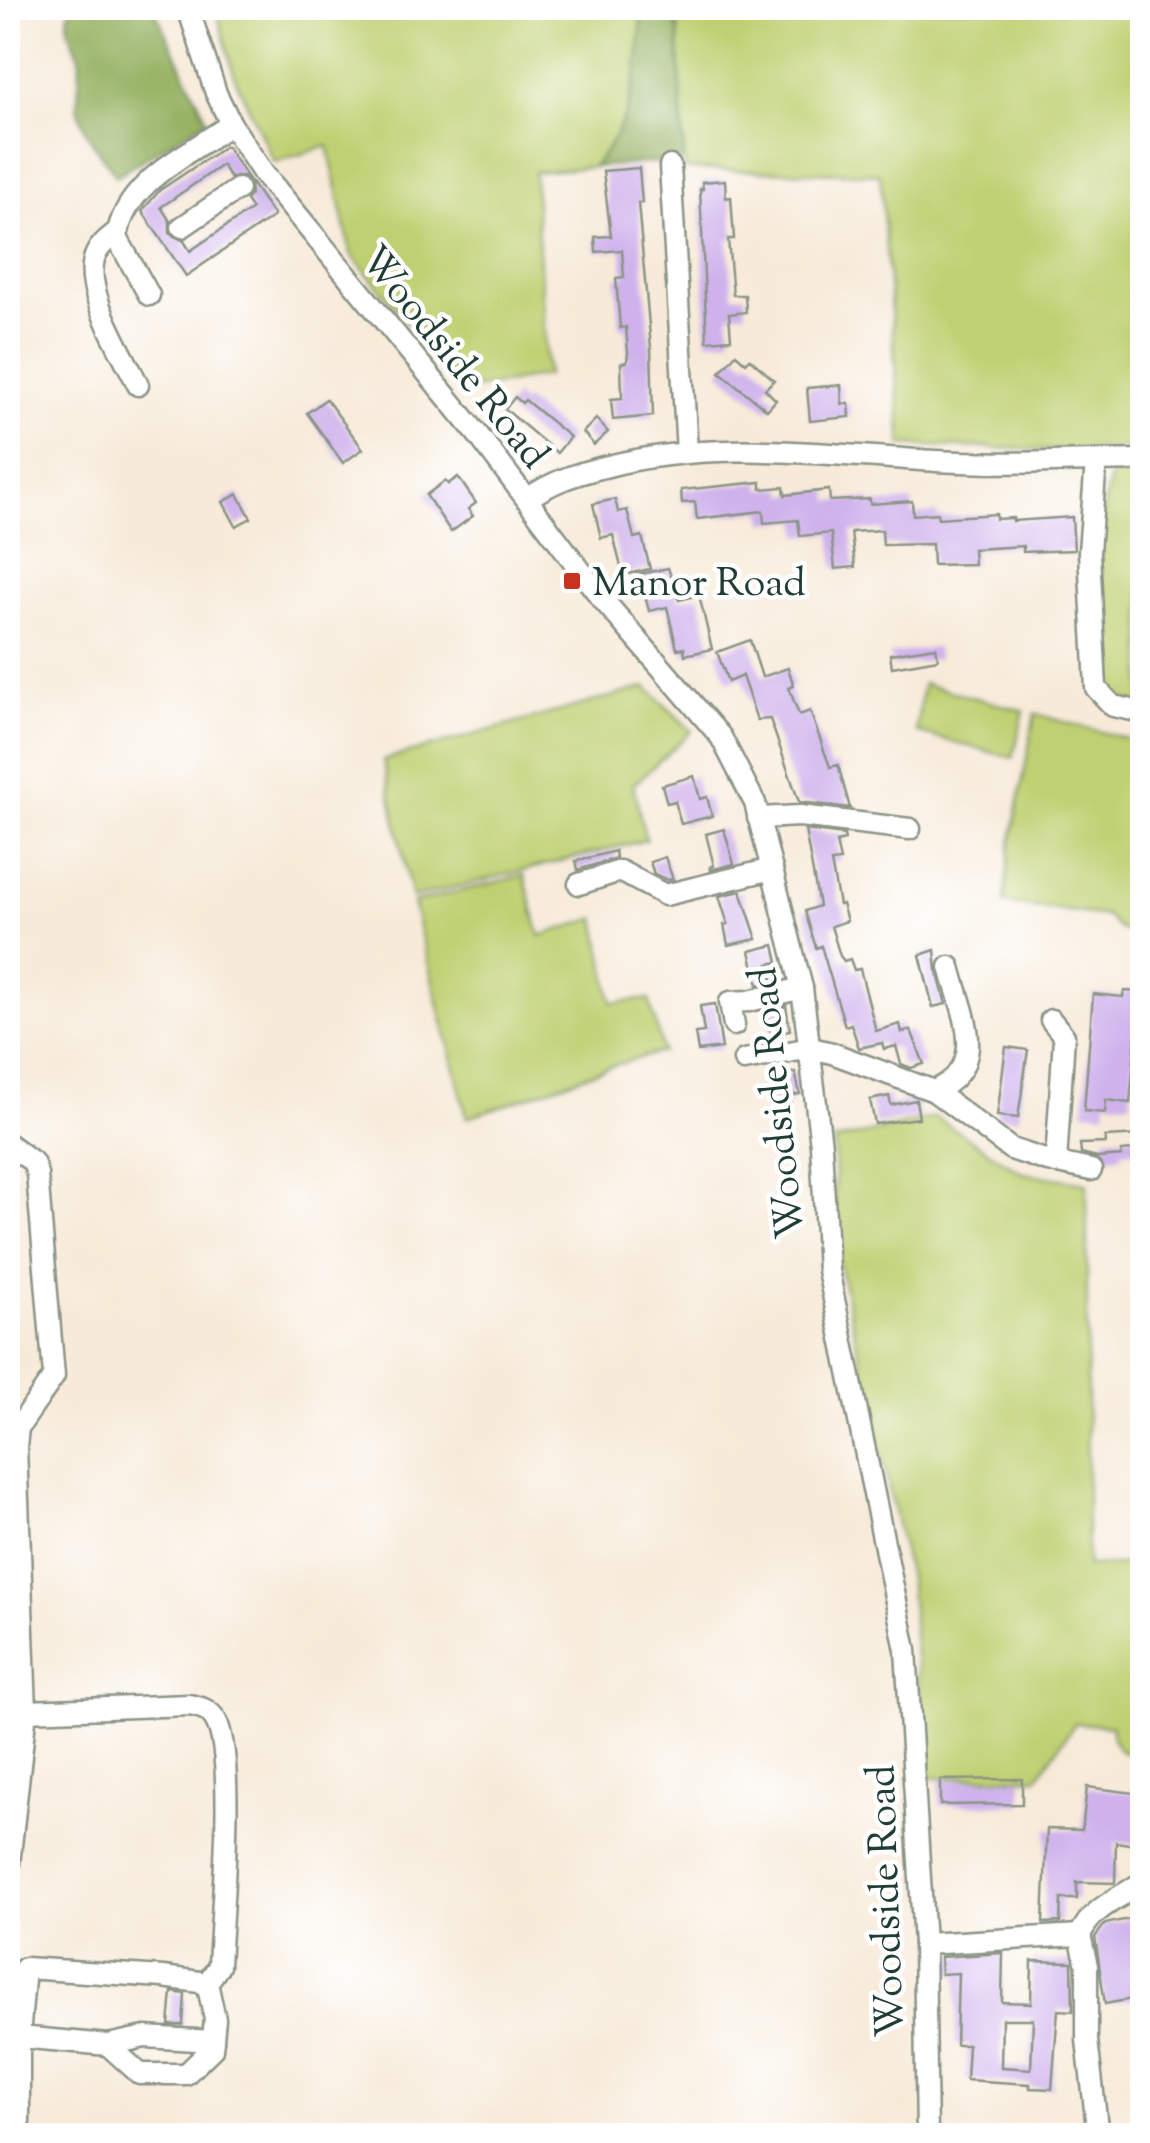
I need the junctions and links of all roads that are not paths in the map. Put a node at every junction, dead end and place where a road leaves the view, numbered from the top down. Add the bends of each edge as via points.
1 (188, 8) edge
2 (231, 124) junction
3 (670, 166) dead end
4 (250, 181) junction
5 (182, 227) dead end
6 (118, 231) junction
7 (149, 295) dead end
8 (138, 385) dead end
9 (687, 452) junction
10 (1096, 460) junction
11 (1142, 460) edge
12 (527, 499) junction
13 (1142, 712) edge
14 (758, 818) junction
15 (910, 829) dead end
16 (772, 869) junction
17 (578, 884) dead end
18 (950, 967) dead end
19 (802, 988) junction
20 (1050, 1020) dead end
21 (734, 1025) dead end
22 (811, 1048) junction
23 (744, 1060) dead end
24 (934, 1092) junction
25 (8, 1144) edge
26 (1056, 1164) junction
27 (1091, 1170) dead end
28 (17, 1710) edge
29 (8, 1873) edge
30 (1142, 1882) edge
31 (1080, 1935) junction
32 (924, 1944) junction
33 (207, 1983) junction
34 (15, 1988) edge
35 (14, 2013) edge
36 (13, 2036) edge
37 (212, 2040) junction
38 (108, 2044) junction
39 (19, 2136) edge
40 (927, 2136) edge
41 (1098, 2136) edge

1 - 2 street, Woodside Road
2 - 4 street, Woodside Road
2 - 6 street via 147,182 124,208
3 - 9 street
4 - 5 street
4 - 12 street, Woodside Road
6 - 7 street
6 - 8 street via 95,256 95,294
9 - 10 street
9 - 12 street via 574,474
10 - 11 street
10 - 13 street via 1089,552 1096,688 1112,706
12 - 14 street, Woodside Road via 598,595 721,736
14 - 15 street via 800,816
14 - 16 street, Woodside Road
16 - 17 street via 666,895 620,871
16 - 19 street, Woodside Road
18 - 24 street via 968,1057 951,1083
19 - 21 street via 730,1002
19 - 22 street, Woodside Road
20 - 26 street via 1064,1036
22 - 23 street
22 - 24 street
22 - 32 street, Woodside Road via 828,1270 906,1650
24 - 26 street via 1011,1149
25 - 28 street via 33,1162 37,1174 54,1376 18,1428
26 - 27 street
28 - 29 street
28 - 33 street via 189,1705 217,1722 225,1753 225,1840 219,1966
30 - 31 street via 1100,1907
31 - 32 street
31 - 41 street
32 - 40 street, Woodside Road
33 - 34 street via 25,1968
33 - 37 street
34 - 35 street
35 - 36 street
36 - 38 street
36 - 39 street
37 - 38 street via 146,2037
37 - 38 street via 212,2049 186,2074 140,2074

